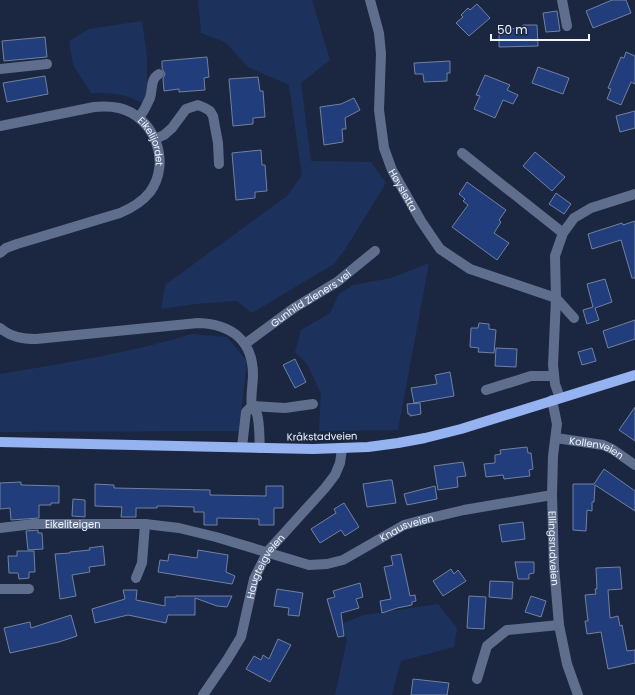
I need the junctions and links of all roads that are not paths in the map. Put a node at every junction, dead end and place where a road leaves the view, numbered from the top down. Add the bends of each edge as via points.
1 (370, 0) edge
2 (562, 0) edge
3 (568, 26) dead end
4 (47, 64) dead end
5 (0, 69) edge
6 (159, 74) dead end
7 (139, 118) junction
8 (0, 126) edge
9 (156, 139) junction
10 (462, 153) dead end
11 (220, 164) dead end
12 (635, 194) edge
13 (563, 233) junction
14 (375, 251) dead end
15 (0, 253) edge
16 (556, 298) junction
17 (574, 318) dead end
18 (0, 328) edge
19 (245, 344) junction
20 (635, 375) edge
21 (553, 376) junction
22 (486, 390) dead end
23 (556, 399) junction
24 (313, 404) dead end
25 (252, 406) junction
26 (556, 438) junction
27 (0, 442) edge
28 (242, 447) junction
29 (260, 448) junction
30 (342, 448) junction
31 (635, 465) edge
32 (552, 495) junction
33 (146, 524) junction
34 (0, 528) edge
35 (268, 552) junction
36 (136, 578) dead end
37 (0, 589) edge
38 (30, 589) dead end
39 (558, 625) junction
40 (477, 678) dead end
41 (203, 695) edge
42 (578, 695) edge

1 - 16 street, Høysletta via 379,33 381,54 379,110 384,148 392,170 421,221 440,249 470,269
2 - 3 street
4 - 5 street
6 - 7 street via 153,80 151,96
7 - 8 street, Eikelijordet via 120,108 107,106
7 - 9 street, Eikelijordet
9 - 11 street via 172,128 186,109 198,105 210,111 213,116
9 - 15 street, Eikelijordet via 159,154 157,179 151,191 137,204 120,213 17,244
10 - 13 street
12 - 13 street via 591,208 574,218
13 - 16 street via 555,256
14 - 19 street, Gunhild Zieners vei via 337,282 294,308
16 - 17 street, Høysletta
16 - 21 street
18 - 19 street via 12,336 36,339 198,323 222,327 233,332
19 - 25 street via 252,362
20 - 23 main road, Kråkstadveien
21 - 22 street via 531,376
21 - 23 street
23 - 26 street, Ellingsrudveien
23 - 30 main road, Kråkstadveien via 425,438 382,446
24 - 25 street via 285,408
25 - 28 street via 246,412
25 - 29 street via 257,413
26 - 31 street, Kollenveien via 603,445
26 - 32 street, Ellingsrudveien
27 - 28 main road, Kråkstadveien
28 - 29 main road, Kråkstadveien
29 - 30 main road, Kråkstadveien
30 - 35 street, Haugteigveien via 335,474
32 - 35 street, Knausveien via 464,510 404,525 343,560 327,564 309,565
32 - 39 street, Ellingsrudveien
33 - 34 street, Eikeliteigen via 33,524
33 - 35 street, Eikeliteigen via 179,528
33 - 36 street via 142,563
35 - 41 street, Haugteigveien via 254,579 240,637
37 - 38 street
39 - 40 street via 507,630 487,646
39 - 42 street, Ellingsrudveien via 566,664

